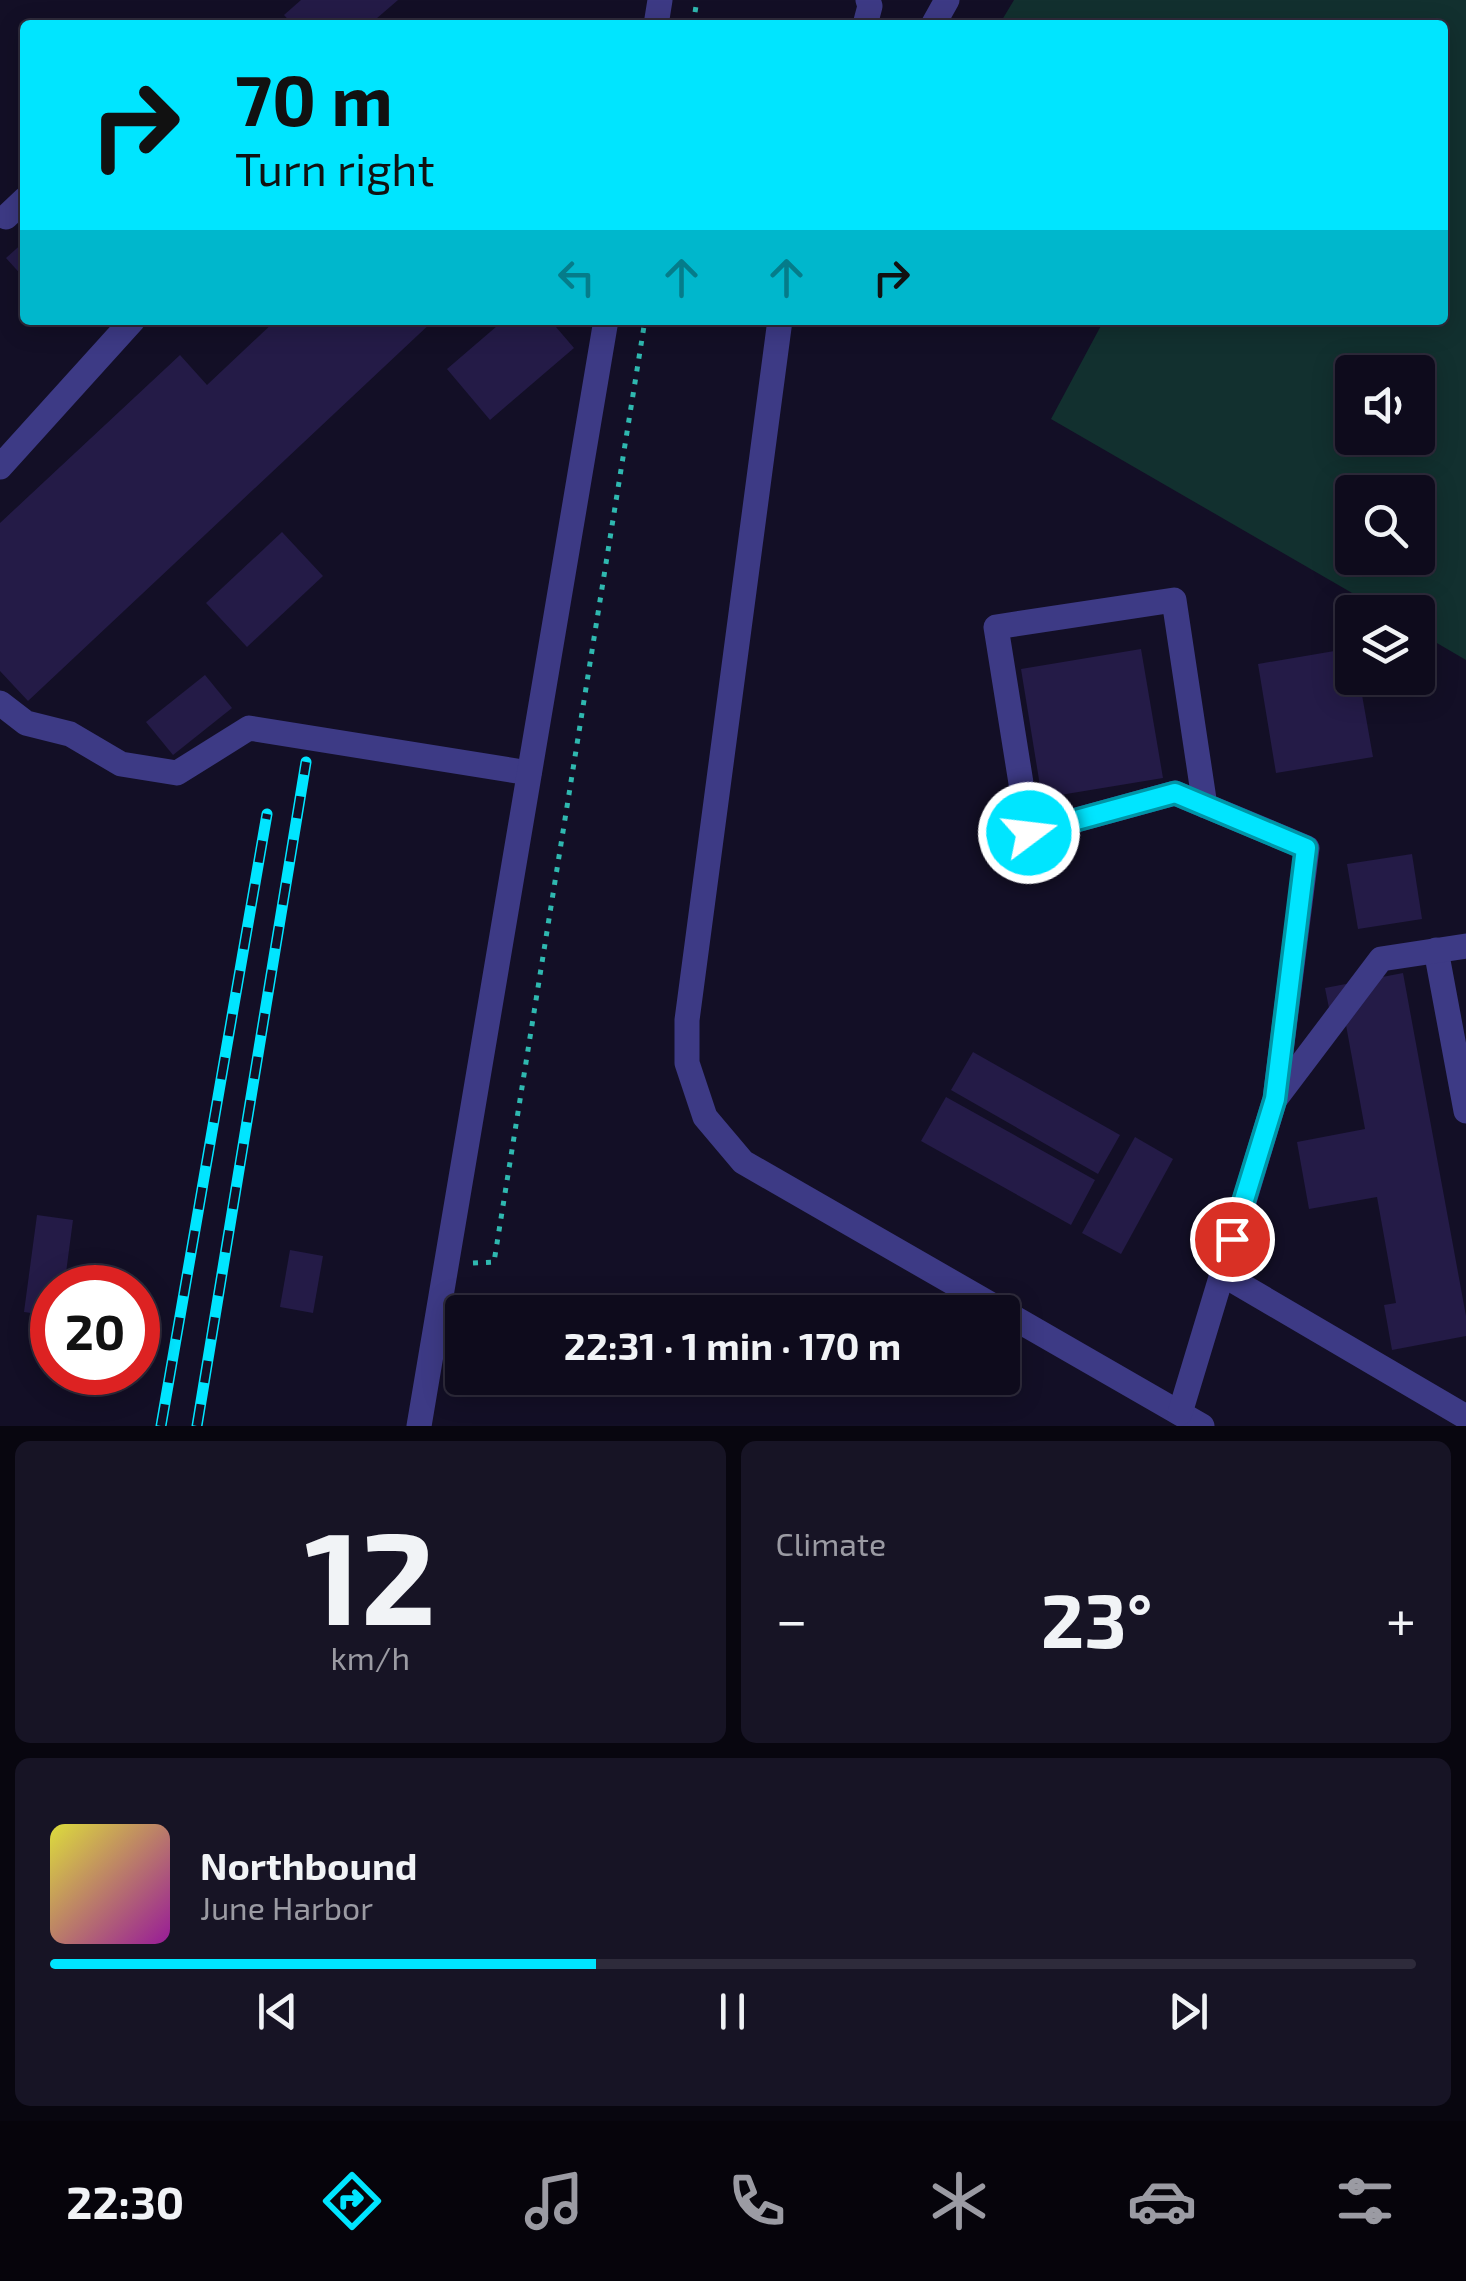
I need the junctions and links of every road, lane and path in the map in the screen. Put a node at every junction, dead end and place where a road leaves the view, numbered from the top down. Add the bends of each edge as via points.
1 (128, 325) edge
2 (605, 325) edge
3 (645, 325) edge
4 (779, 325) edge
5 (0, 467) edge
6 (0, 703) edge
7 (529, 773) junction
8 (1205, 806) junction
9 (1466, 946) edge
10 (1436, 950) junction
11 (1275, 1099) junction
12 (1466, 1111) edge
13 (446, 1264) junction
14 (1222, 1274) junction
15 (1466, 1416) edge
16 (1191, 1420) edge
17 (419, 1426) edge

1 - 5 street
2 - 7 street
3 - 13 path via 494,1262
4 - 16 street via 687,1020 687,1063 705,1117 743,1162
6 - 7 street via 26,722 70,734 121,764 177,774 250,728
7 - 13 street
8 - 8 street via 1175,793 1029,833 996,628 1174,600
8 - 11 street via 1306,848
9 - 10 street
10 - 11 street via 1381,959
10 - 12 street
11 - 14 street
13 - 17 street
14 - 15 street
14 - 16 street

